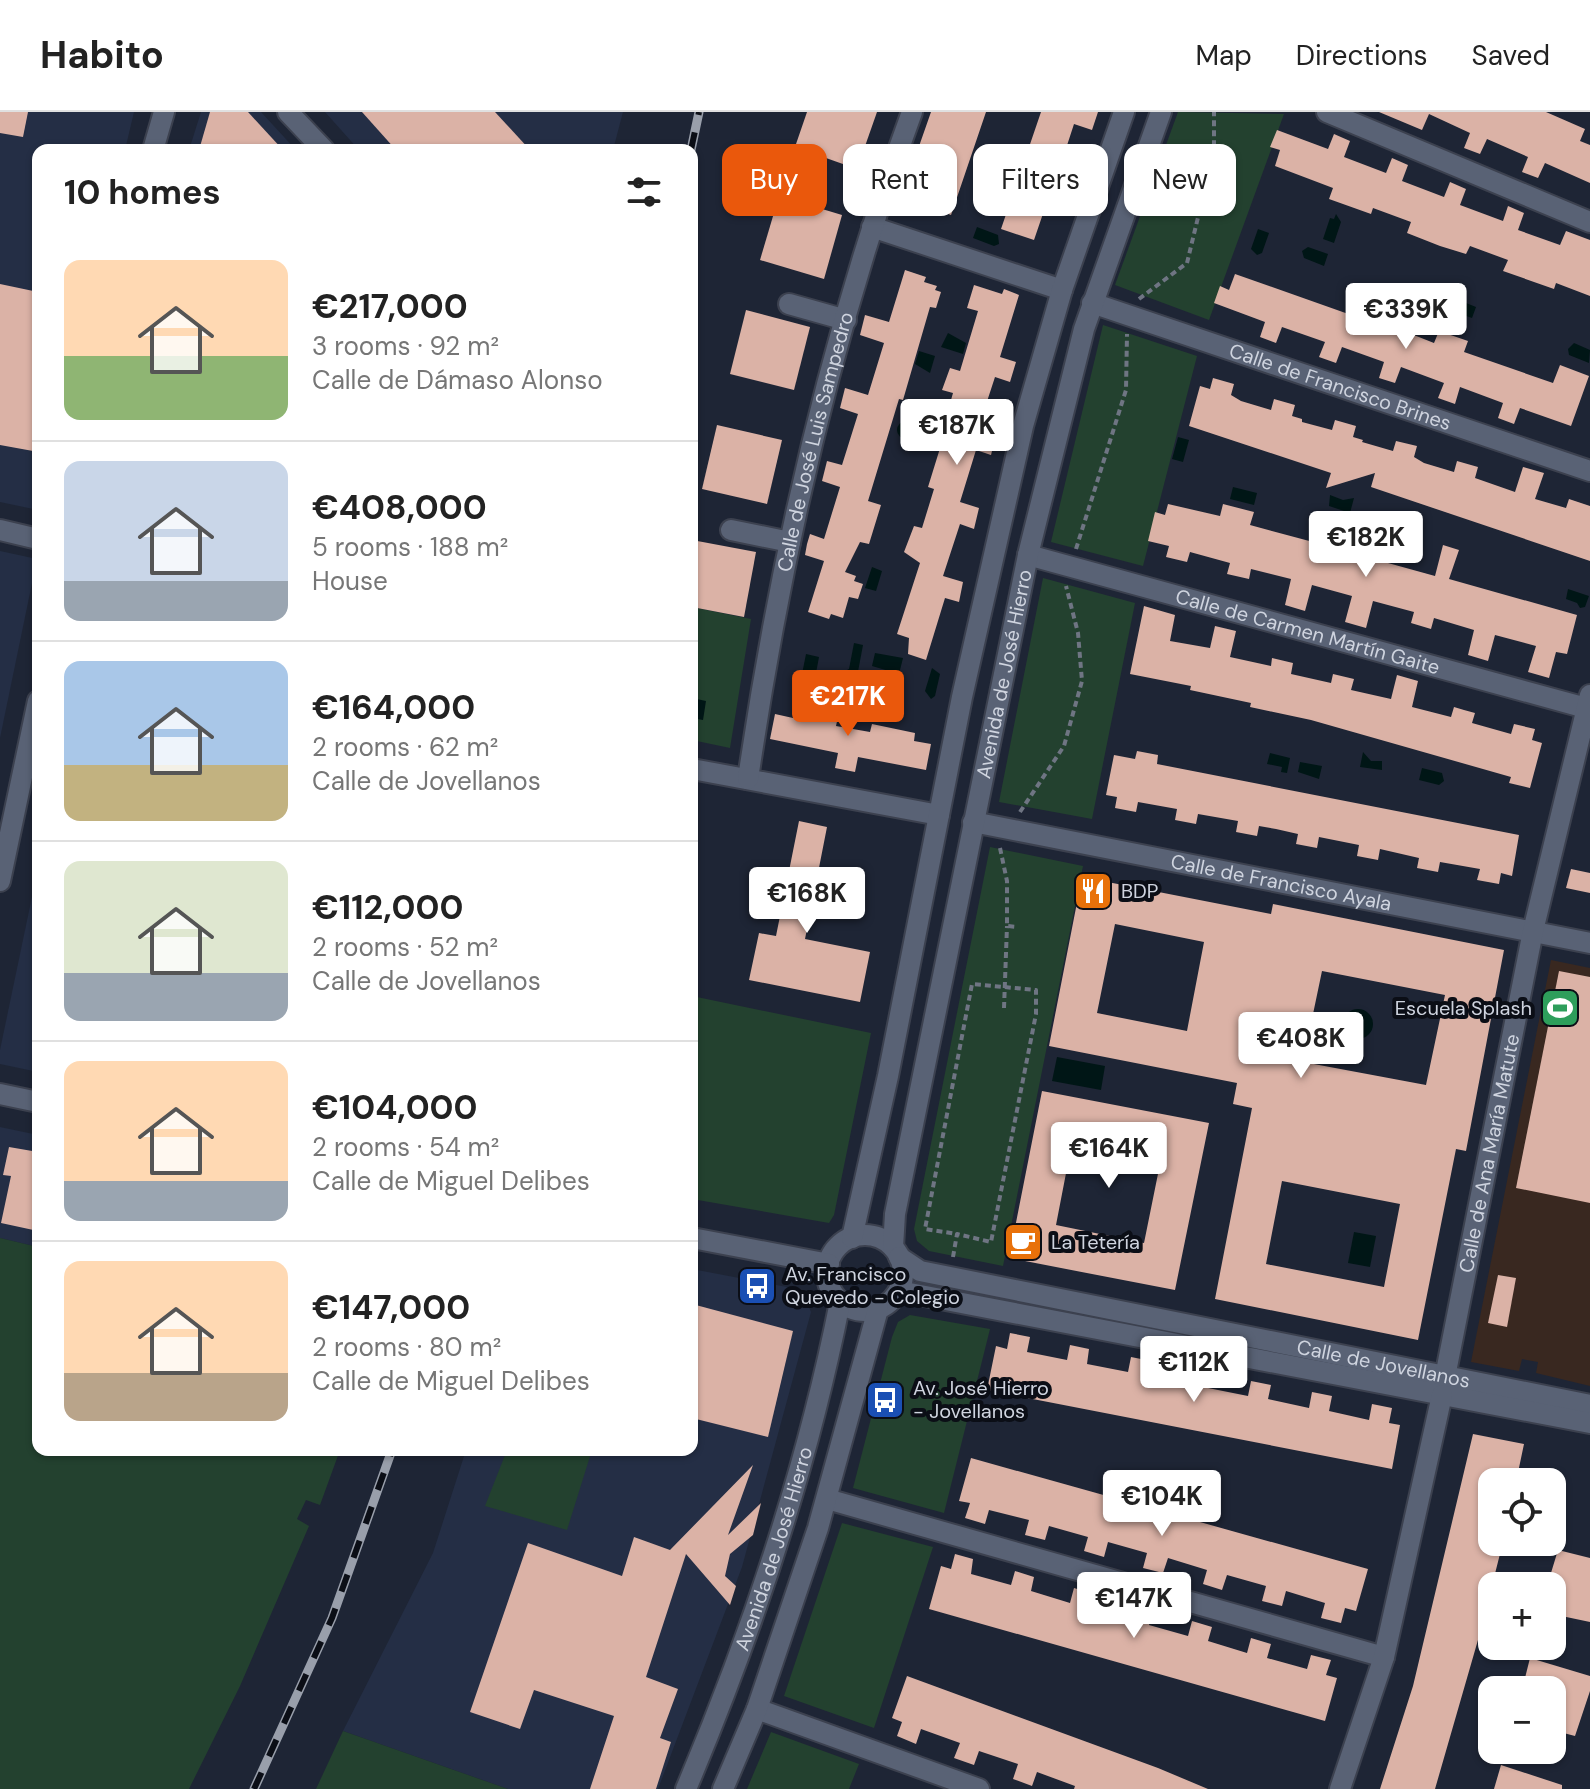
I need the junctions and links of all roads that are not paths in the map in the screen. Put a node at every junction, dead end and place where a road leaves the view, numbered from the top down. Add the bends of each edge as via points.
1 (164, 112) edge
2 (288, 112) edge
3 (912, 112) edge
4 (1124, 112) edge
5 (1161, 112) edge
6 (1327, 112) edge
7 (155, 144) edge
8 (318, 144) edge
9 (1590, 222) edge
10 (872, 227) junction
11 (1062, 290) junction
12 (1092, 303) junction
13 (789, 304) dead end
14 (846, 320) junction
15 (1590, 471) edge
16 (0, 530) edge
17 (731, 530) dead end
18 (32, 538) edge
19 (790, 542) junction
20 (1028, 555) junction
21 (1588, 702) edge
22 (32, 729) edge
23 (698, 770) edge
24 (748, 779) junction
25 (939, 815) junction
26 (973, 822) junction
27 (0, 881) edge
28 (1533, 931) junction
29 (1590, 943) edge
30 (0, 1094) edge
31 (32, 1101) edge
32 (852, 1238) junction
33 (698, 1239) edge
34 (896, 1252) junction
35 (829, 1264) junction
36 (899, 1291) junction
37 (840, 1302) junction
38 (878, 1309) junction
39 (1444, 1386) junction
40 (1590, 1405) edge
41 (1590, 1423) edge
42 (827, 1499) junction
43 (1384, 1657) junction
44 (757, 1709) junction
45 (686, 1789) edge
46 (723, 1789) edge
47 (979, 1789) edge
48 (1340, 1789) edge

1 - 7 street
2 - 8 street
3 - 10 street, Calle de José Luis Sampedro
4 - 11 street, Avenida de José Hierro
5 - 12 street, Avenida de José Hierro
6 - 9 street
10 - 11 street
10 - 14 street, Calle de José Luis Sampedro
11 - 25 street, Avenida de José Hierro via 994,545
12 - 15 street, Calle de Francisco Brines
12 - 20 street, Avenida de José Hierro
13 - 14 street
14 - 19 street, Calle de José Luis Sampedro
16 - 18 street
17 - 19 street
19 - 24 street, Calle de José Luis Sampedro
20 - 21 street, Calle de Carmen Martín Gaite
20 - 26 street, Avenida de José Hierro
21 - 28 street, Calle de Ana María Matute
22 - 27 street
23 - 24 street
24 - 25 street
25 - 32 street, Avenida de José Hierro
26 - 28 street, Calle de Francisco Ayala
26 - 34 street, Avenida de José Hierro via 895,1214
28 - 29 street, Calle de Francisco Ayala
28 - 39 street, Calle de Ana María Matute
30 - 31 street
32 - 34 street via 875,1237
32 - 35 street via 834,1252
33 - 35 street
34 - 36 street via 903,1280
34 - 39 street, Calle de Jovellanos via 920,1271
35 - 37 street via 829,1281
36 - 38 street
36 - 39 street, Calle de Jovellanos
37 - 38 street via 857,1310
37 - 45 street, Avenida de José Hierro via 781,1527 726,1692
38 - 42 street, Avenida de José Hierro
39 - 40 street, Calle de Jovellanos
39 - 41 street, Calle de Jovellanos
39 - 43 street, Calle de Ana María Matute
42 - 43 street
42 - 44 street, Avenida de José Hierro
43 - 48 street, Calle de Ana María Matute
44 - 46 street, Avenida de José Hierro
44 - 47 street

